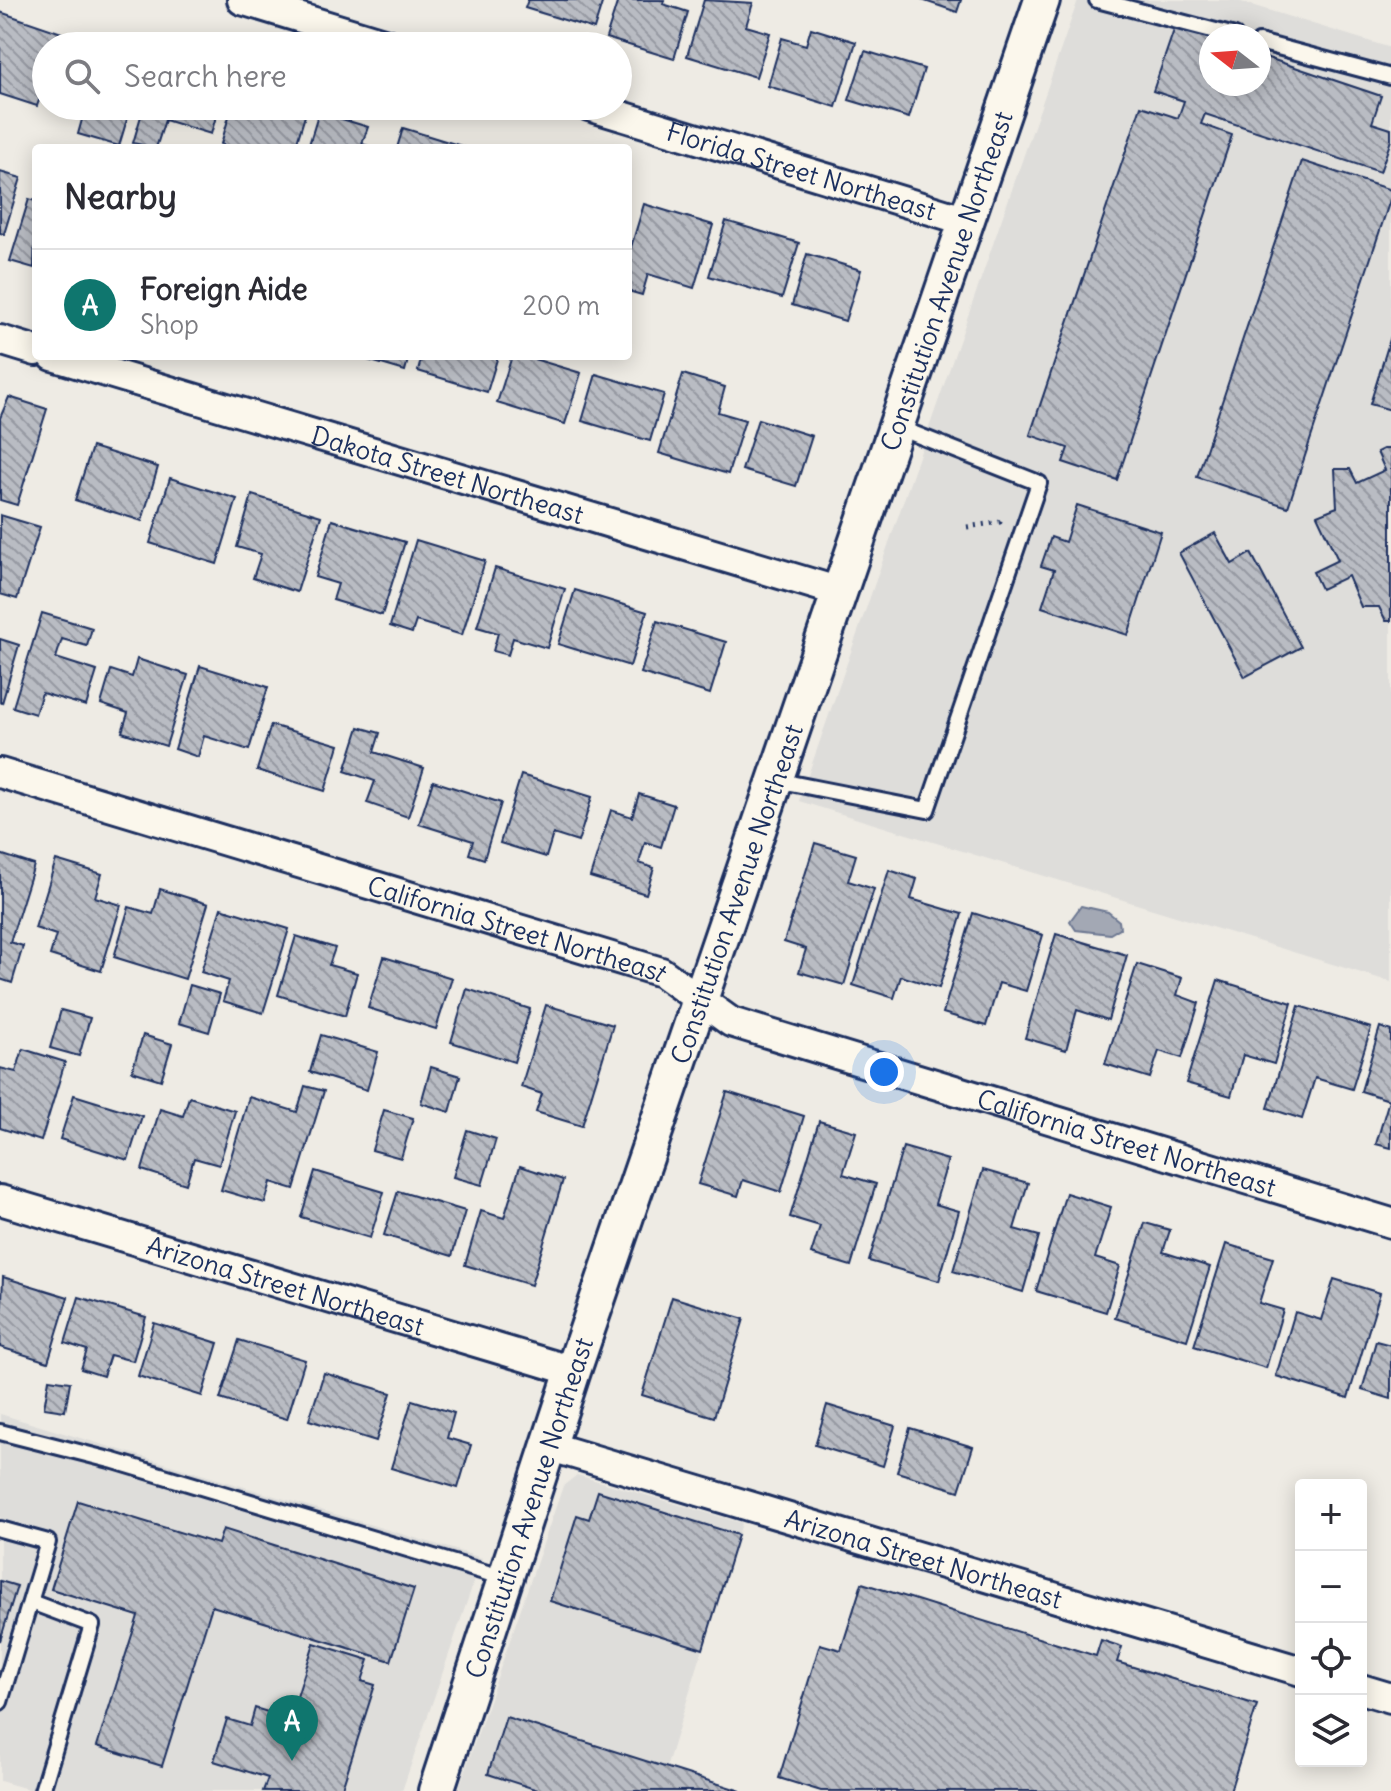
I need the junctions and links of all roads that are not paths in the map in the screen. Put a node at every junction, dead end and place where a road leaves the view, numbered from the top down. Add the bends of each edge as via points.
1 (242, 0) edge
2 (1042, 0) edge
3 (1097, 0) edge
4 (1199, 27) edge
5 (347, 32) edge
6 (1271, 45) edge
7 (1391, 77) edge
8 (632, 119) edge
9 (967, 221) junction
10 (0, 340) edge
11 (32, 350) edge
12 (66, 360) edge
13 (897, 427) junction
14 (840, 592) junction
15 (0, 773) edge
16 (775, 780) junction
17 (699, 999) junction
18 (0, 1200) edge
19 (1391, 1223) edge
20 (573, 1371) junction
21 (0, 1432) edge
22 (548, 1446) junction
23 (0, 1529) edge
24 (504, 1578) junction
25 (31, 1602) junction
26 (1295, 1669) edge
27 (1367, 1691) edge
28 (1391, 1698) edge
29 (0, 1702) edge
30 (42, 1791) edge
31 (436, 1791) edge

1 - 5 street
2 - 9 street, Constitution Avenue Northeast
3 - 4 lane
6 - 7 lane
8 - 9 street, Florida Street Northeast
9 - 13 street, Constitution Avenue Northeast
10 - 11 street
12 - 14 street, Dakota Street Northeast
13 - 14 street, Constitution Avenue Northeast
13 - 16 lane via 1039,483 927,810
14 - 16 street, Constitution Avenue Northeast
15 - 17 street, California Street Northeast via 661,972
16 - 17 street, Constitution Avenue Northeast
17 - 19 street, California Street Northeast via 731,1022
17 - 20 street, Constitution Avenue Northeast
18 - 20 street, Arizona Street Northeast
20 - 22 street, Constitution Avenue Northeast
21 - 24 lane
22 - 24 street, Constitution Avenue Northeast
22 - 26 street, Arizona Street Northeast
23 - 25 lane via 48,1542
24 - 31 street, Constitution Avenue Northeast
25 - 29 lane
25 - 30 lane via 92,1625
27 - 28 street

